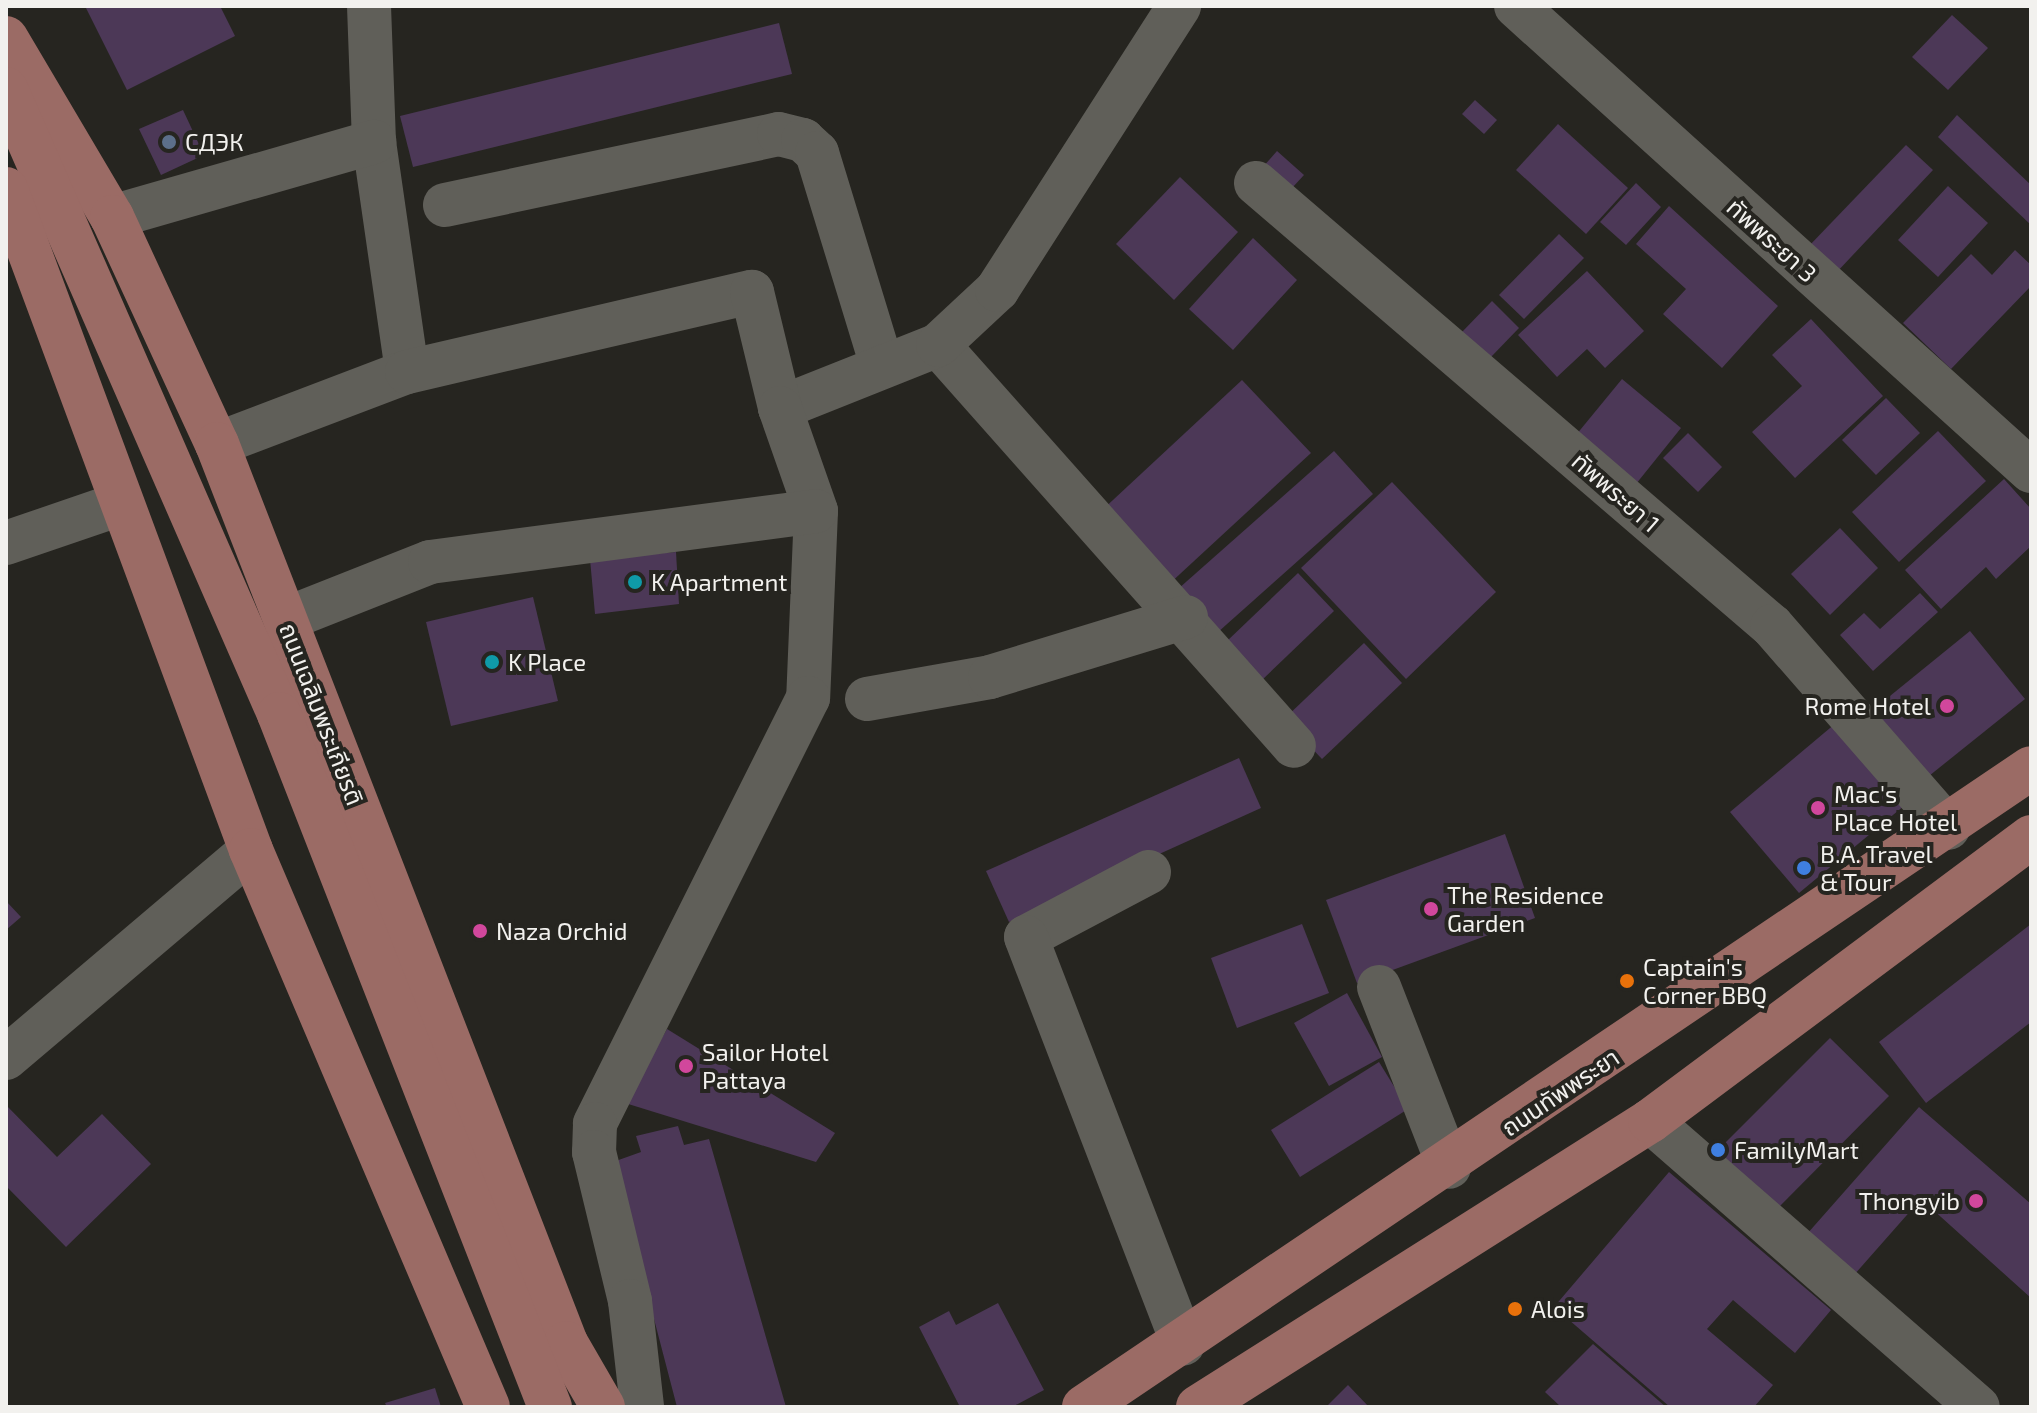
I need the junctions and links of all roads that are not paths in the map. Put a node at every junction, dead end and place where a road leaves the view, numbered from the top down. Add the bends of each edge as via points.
1 (369, 6) edge
2 (1179, 6) edge
3 (1516, 6) edge
4 (6, 38) edge
5 (6, 89) edge
6 (374, 142) junction
7 (1256, 183) dead end
8 (6, 189) edge
9 (445, 205) dead end
10 (112, 217) junction
11 (14, 252) edge
12 (938, 345) junction
13 (882, 366) junction
14 (407, 372) junction
15 (780, 408) junction
16 (217, 444) junction
17 (2031, 471) edge
18 (120, 504) junction
19 (816, 511) junction
20 (6, 543) edge
21 (1186, 617) junction
22 (286, 619) junction
23 (867, 699) dead end
24 (1294, 746) dead end
25 (2031, 768) edge
26 (1948, 828) junction
27 (2031, 837) edge
28 (251, 850) junction
29 (1149, 872) dead end
30 (1379, 987) dead end
31 (6, 1058) edge
32 (1650, 1121) junction
33 (1449, 1167) junction
34 (566, 1343) junction
35 (1183, 1344) junction
36 (480, 1392) edge
37 (550, 1407) edge
38 (603, 1407) edge
39 (642, 1407) edge
40 (1084, 1407) edge
41 (1198, 1407) edge
42 (1978, 1407) edge

1 - 6 street
2 - 12 street via 1054,212 997,290
3 - 17 street, ทัพพระยา 3
4 - 10 main road, ถนนเฉลิมพระเกียรติ
5 - 37 main road via 279,714
6 - 10 street
6 - 14 street
7 - 26 street, ทัพพระยา 1 via 1772,626
8 - 11 main road
9 - 13 street via 779,134 803,140 817,153
10 - 16 main road, ถนนเฉลิมพระเกียรติ
11 - 18 main road
12 - 13 street
12 - 21 street
13 - 15 street
14 - 15 street via 752,292
14 - 16 street
15 - 19 street
16 - 22 main road, ถนนเฉลิมพระเกียรติ
18 - 20 street
18 - 28 main road
19 - 22 street via 430,562
19 - 39 street via 808,698 595,1124 594,1152 632,1316
21 - 23 street via 990,677
21 - 24 street
22 - 34 main road, ถนนเฉลิมพระเกียรติ
25 - 26 main road, ถนนทัพพระยา
26 - 33 main road, ถนนทัพพระยา
27 - 32 main road
28 - 31 street
28 - 36 main road
29 - 35 street via 1026,937
30 - 33 street
32 - 41 main road
32 - 42 street
33 - 35 main road, ถนนทัพพระยา
34 - 36 main road via 555,1365 534,1379
34 - 38 main road, ถนนเฉลิมพระเกียรติ
35 - 40 main road, ถนนทัพพระยา

